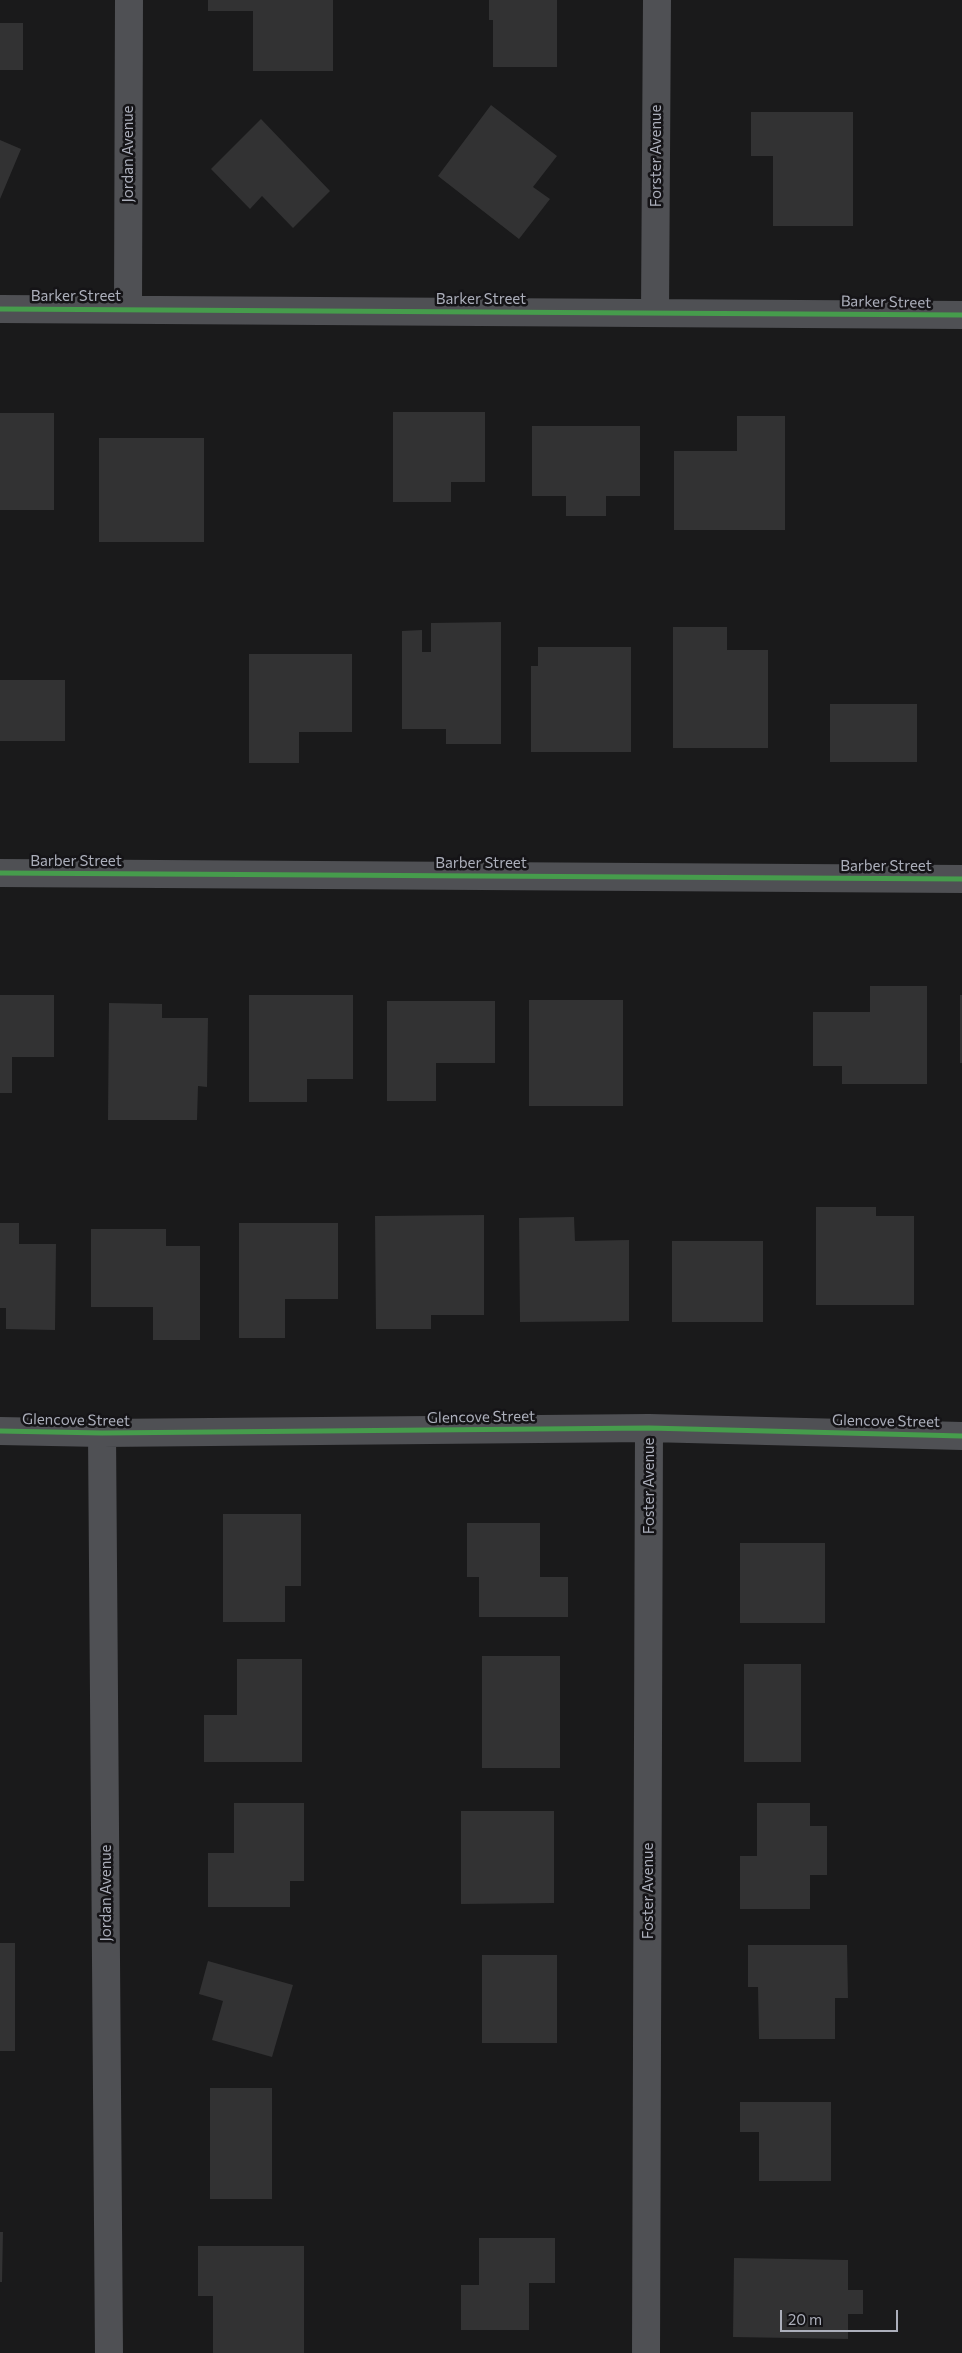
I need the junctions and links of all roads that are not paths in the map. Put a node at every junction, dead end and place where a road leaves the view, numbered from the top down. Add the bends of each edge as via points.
1 (129, 0) edge
2 (657, 0) edge
3 (0, 309) edge
4 (128, 309) junction
5 (655, 312) junction
6 (962, 315) edge
7 (0, 873) edge
8 (962, 878) edge
9 (649, 1428) junction
10 (0, 1431) edge
11 (102, 1433) junction
12 (962, 1436) edge
13 (109, 2353) edge
14 (646, 2353) edge

1 - 4 street, Jordan Avenue
2 - 5 street, Forster Avenue
3 - 4 street, Barker Street
4 - 5 street, Barker Street
5 - 6 street, Barker Street
7 - 8 street, Barber Street
9 - 11 street, Glencove Street
9 - 12 street, Glencove Street
9 - 14 street, Foster Avenue
10 - 11 street, Glencove Street
11 - 13 street, Jordan Avenue

